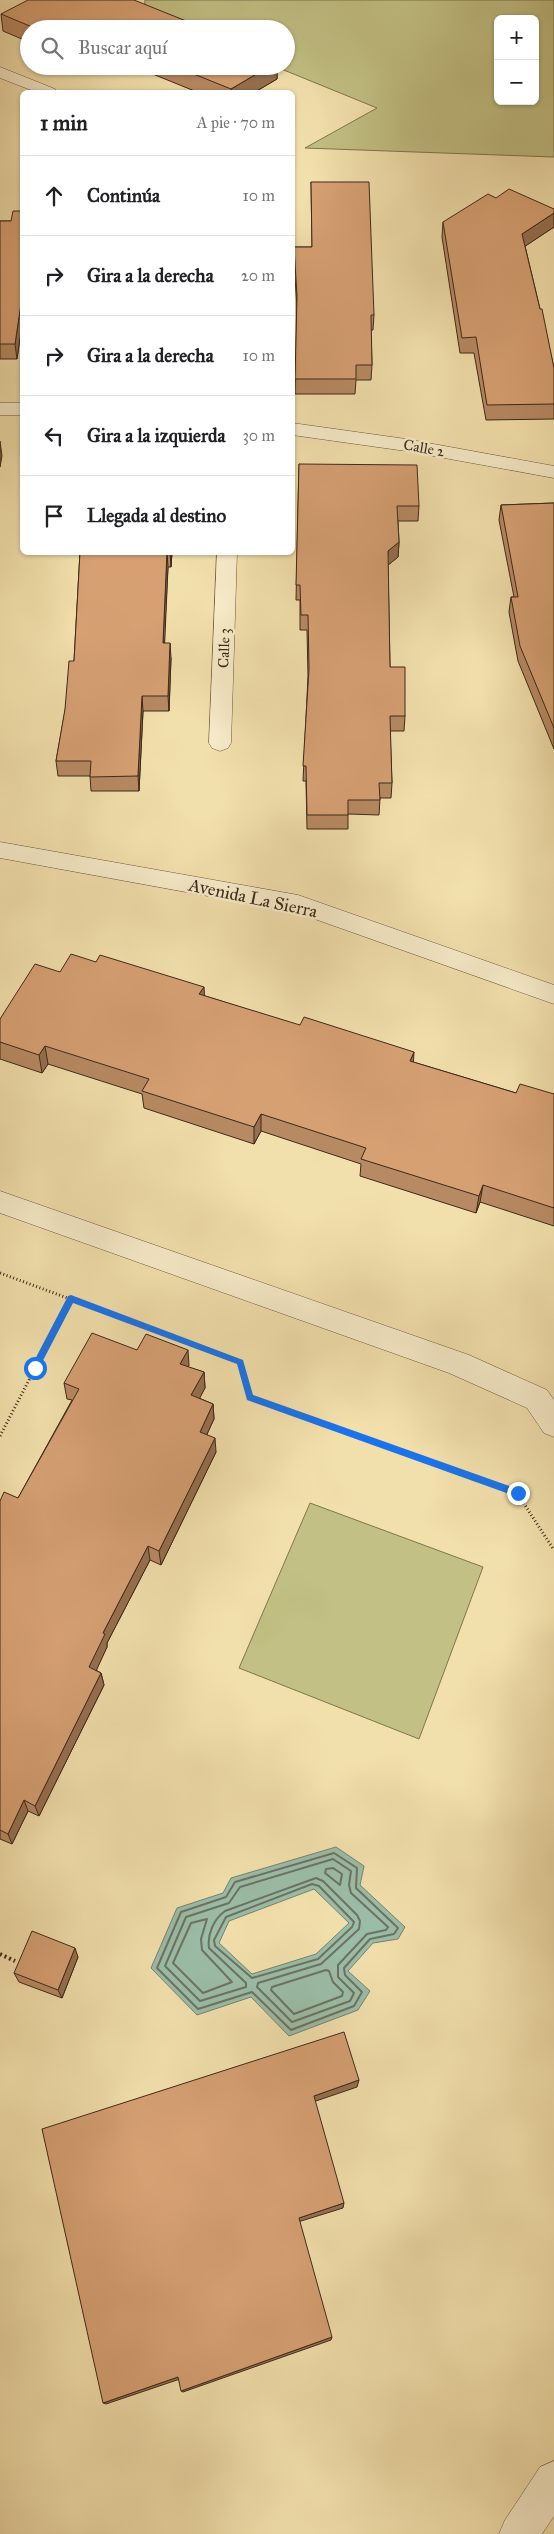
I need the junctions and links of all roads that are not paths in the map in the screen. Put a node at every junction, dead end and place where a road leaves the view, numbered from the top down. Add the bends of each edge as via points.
1 (0, 72) edge
2 (44, 90) edge
3 (0, 409) edge
4 (20, 409) edge
5 (295, 429) edge
6 (554, 472) edge
7 (227, 555) edge
8 (220, 744) dead end
9 (0, 850) edge
10 (554, 995) edge
11 (0, 1203) edge
12 (554, 1424) edge
13 (554, 2481) edge
14 (519, 2534) edge

1 - 2 street
3 - 4 street
5 - 6 street, Calle 2 via 406,444
7 - 8 street, Calle 3
9 - 10 street, Avenida La Sierra via 298,904
11 - 12 street via 460,1364 537,1399
13 - 14 street

